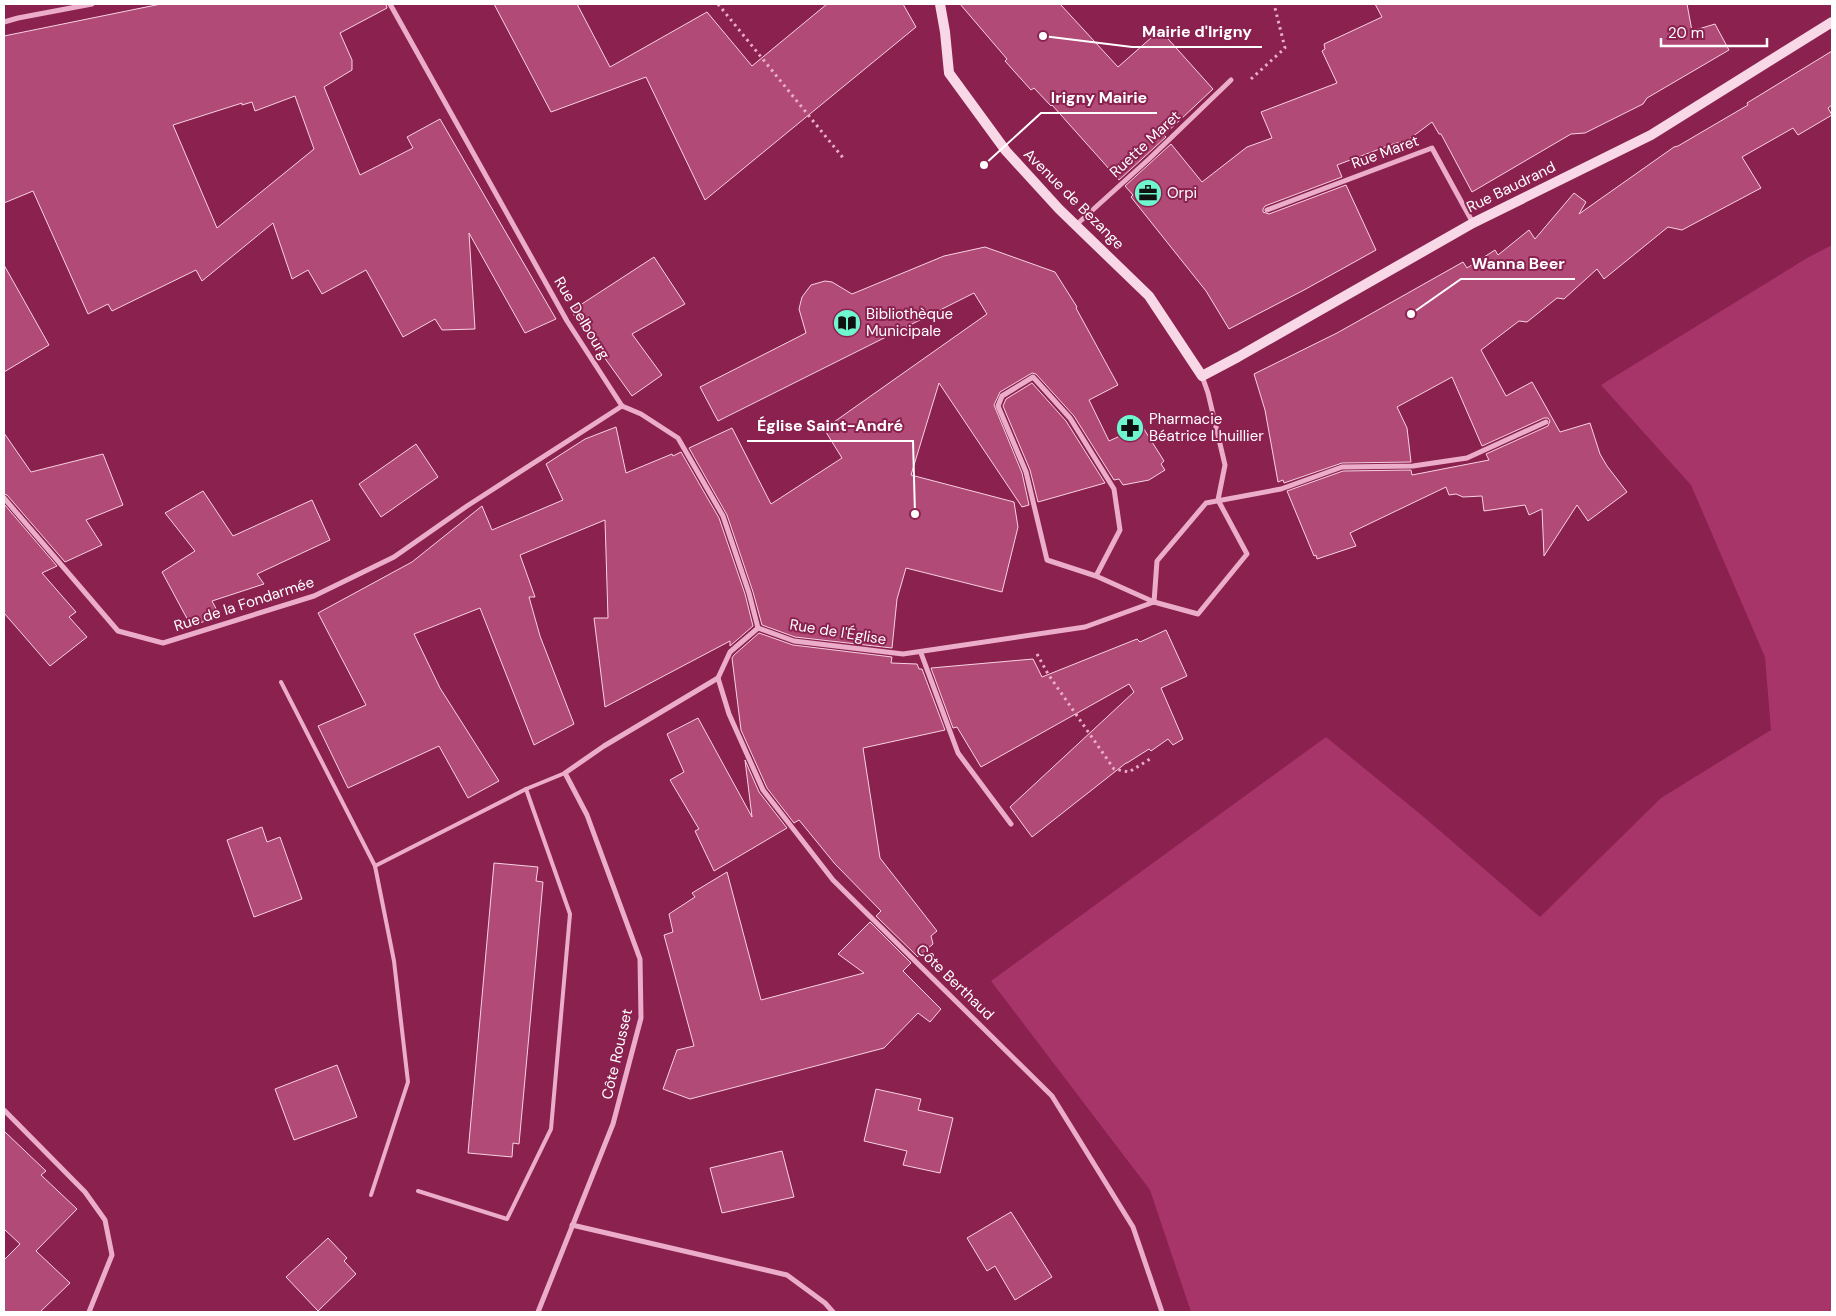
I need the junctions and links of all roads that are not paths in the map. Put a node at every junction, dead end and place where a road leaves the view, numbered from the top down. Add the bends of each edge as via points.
1 (92, 4) edge
2 (390, 4) edge
3 (940, 4) edge
4 (4, 22) edge
5 (1832, 22) edge
6 (1231, 80) dead end
7 (1267, 210) dead end
8 (1473, 223) junction
9 (1076, 225) junction
10 (1202, 376) junction
11 (622, 406) junction
12 (1546, 422) dead end
13 (4, 498) edge
14 (1218, 500) junction
15 (1096, 576) junction
16 (1154, 602) junction
17 (758, 628) junction
18 (921, 653) junction
19 (718, 678) junction
20 (281, 682) dead end
21 (565, 773) junction
22 (526, 789) junction
23 (1011, 824) dead end
24 (375, 866) junction
25 (4, 1110) edge
26 (418, 1191) dead end
27 (371, 1195) dead end
28 (572, 1225) junction
29 (89, 1312) edge
30 (538, 1312) edge
31 (833, 1312) edge
32 (1162, 1312) edge

1 - 4 street
2 - 11 street, Rue Delbourg via 567,322
3 - 9 street, Avenue de Bezange via 949,73 1006,151
5 - 8 street, Rue Baudrand via 1651,135
6 - 9 street, Ruette Maret
7 - 8 street, Rue Maret via 1432,148
8 - 10 street, Rue Baudrand
9 - 10 street, Avenue de Bezange via 1149,296
10 - 14 street via 1225,465
11 - 13 street, Rue de la Fondarmée via 394,557 314,596 163,643 118,631
11 - 17 street via 678,438 723,516
12 - 14 street via 1467,458 1413,466 1342,467 1281,489
14 - 16 street via 1206,503 1157,560
14 - 16 street via 1247,554 1198,614
15 - 15 street via 1120,530 1114,489 1070,418 1033,377 1002,396 998,406 1026,472 1047,560
15 - 16 street
16 - 18 street, Rue de l'Église via 1085,627
17 - 18 street, Rue de l'Église via 794,641 903,654
17 - 19 street via 730,652
18 - 23 street via 958,753
19 - 21 street
19 - 32 street, Côte Berthaud via 763,790 833,880 1052,1096 1133,1227
20 - 24 lane
21 - 22 lane
21 - 28 street, Côte Rousset via 587,815 640,959 641,1018 613,1124
22 - 24 lane
22 - 26 lane via 570,914 551,1129 507,1218
24 - 27 lane via 394,961 408,1082
25 - 29 street via 85,1192 105,1220 112,1255
28 - 30 street, Côte Rousset
28 - 31 street via 787,1275

